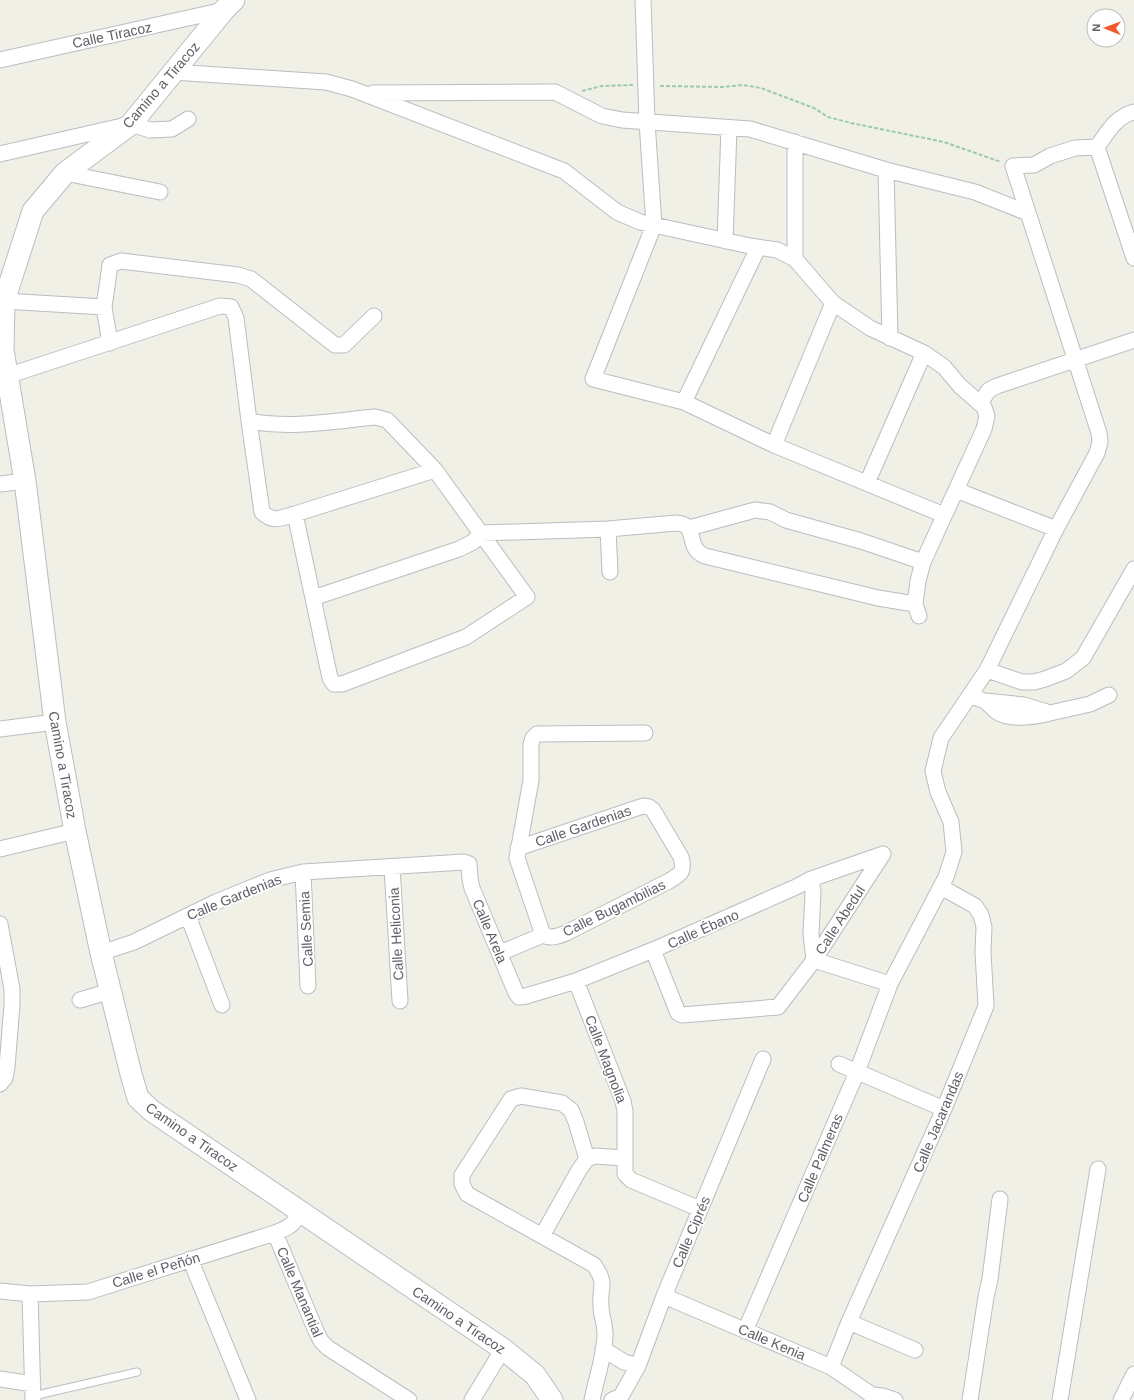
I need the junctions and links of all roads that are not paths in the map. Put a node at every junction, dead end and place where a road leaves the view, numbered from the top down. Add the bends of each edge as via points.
1 (643, 0) edge
2 (229, 5) edge
3 (0, 60) edge
4 (173, 72) junction
5 (364, 93) junction
6 (1134, 112) edge
7 (188, 119) dead end
8 (648, 122) junction
9 (131, 124) junction
10 (729, 128) junction
11 (795, 142) junction
12 (1097, 147) junction
13 (0, 154) edge
14 (886, 170) junction
15 (65, 173) junction
16 (160, 192) dead end
17 (1028, 213) junction
18 (654, 225) junction
19 (725, 241) junction
20 (758, 248) junction
21 (1134, 258) edge
22 (795, 259) junction
23 (6, 277) edge
24 (4, 301) junction
25 (833, 303) junction
26 (104, 307) junction
27 (374, 316) dead end
28 (890, 338) junction
29 (1134, 340) edge
30 (110, 342) junction
31 (924, 353) junction
32 (1074, 359) junction
33 (7, 376) junction
34 (684, 402) junction
35 (980, 403) junction
36 (249, 421) junction
37 (774, 445) junction
38 (435, 470) junction
39 (25, 481) junction
40 (867, 483) junction
41 (0, 484) edge
42 (956, 490) junction
43 (294, 514) junction
44 (944, 515) junction
45 (689, 528) junction
46 (608, 529) junction
47 (1056, 529) junction
48 (481, 533) junction
49 (923, 562) junction
50 (1134, 569) edge
51 (610, 572) dead end
52 (313, 598) junction
53 (987, 670) junction
54 (1109, 695) dead end
55 (970, 696) junction
56 (55, 722) junction
57 (0, 729) edge
58 (645, 733) dead end
59 (75, 831) junction
60 (518, 848) junction
61 (0, 849) edge
62 (883, 854) joint
63 (469, 864) joint
64 (392, 867) junction
65 (682, 871) joint
66 (303, 872) junction
67 (811, 879) junction
68 (941, 887) junction
69 (188, 916) junction
70 (0, 924) edge
71 (543, 935) junction
72 (653, 950) junction
73 (101, 953) junction
74 (500, 953) junction
75 (814, 960) junction
76 (576, 981) junction
77 (890, 984) junction
78 (308, 986) dead end
79 (111, 991) junction
80 (520, 997) joint
81 (80, 1000) dead end
82 (400, 1001) dead end
83 (222, 1005) dead end
84 (763, 1059) dead end
85 (839, 1064) dead end
86 (857, 1072) junction
87 (0, 1084) edge
88 (944, 1109) junction
89 (624, 1158) junction
90 (587, 1159) junction
91 (1098, 1169) dead end
92 (1000, 1199) dead end
93 (700, 1209) junction
94 (300, 1212) junction
95 (275, 1233) junction
96 (542, 1236) junction
97 (190, 1260) junction
98 (0, 1291) edge
99 (30, 1294) junction
100 (664, 1296) junction
101 (849, 1322) junction
102 (745, 1331) junction
103 (503, 1348) junction
104 (603, 1349) junction
105 (915, 1350) dead end
106 (638, 1366) junction
107 (831, 1367) junction
108 (138, 1372) dead end
109 (1134, 1374) edge
110 (0, 1379) edge
111 (33, 1393) edge
112 (872, 1398) edge
113 (248, 1400) edge
114 (409, 1400) edge
115 (472, 1400) edge
116 (552, 1400) edge
117 (592, 1400) edge
118 (612, 1400) edge
119 (895, 1400) edge
120 (970, 1400) edge
121 (1060, 1400) edge
122 (1121, 1400) edge

1 - 8 street
2 - 3 street, Calle Tiracoz
2 - 4 street, Camino a Tiracoz
4 - 5 street via 326,82
4 - 9 street, Camino a Tiracoz
5 - 8 street via 555,92 602,116
5 - 18 street via 564,171 617,212
6 - 12 street via 1116,121
7 - 9 street via 172,129 150,130
8 - 10 street
8 - 18 street
9 - 13 street
9 - 15 street, Camino a Tiracoz
10 - 11 street via 750,129
10 - 19 street
11 - 14 street
11 - 22 street
12 - 17 street, Calle Palmeras via 1075,148 1050,156 1034,165 1013,166
12 - 21 street
14 - 17 street via 975,192
14 - 28 street
15 - 16 street
15 - 23 street, Camino a Tiracoz via 33,211
17 - 32 street, Calle Palmeras
18 - 19 street
18 - 34 street via 593,379
19 - 20 street
20 - 22 street via 777,250
20 - 34 street
22 - 25 street
23 - 24 street, Camino a Tiracoz
24 - 26 street
24 - 33 street, Camino a Tiracoz via 3,350
25 - 28 street
25 - 37 street
26 - 27 street via 110,265 121,261 238,275 252,279 335,345 344,345
26 - 30 street
28 - 31 street
29 - 32 street
30 - 33 street
30 - 36 street via 220,306 230,307 236,318
31 - 35 street via 944,367 960,386
31 - 40 street
32 - 35 street via 997,386 989,390
32 - 47 street, Calle Palmeras via 1100,442 1097,453
33 - 39 street, Camino a Tiracoz
34 - 37 street
35 - 42 street via 987,416 986,423
36 - 38 street via 295,425 375,417 387,420
36 - 43 street via 262,512 267,518 276,519
37 - 40 street
38 - 43 street
38 - 48 street
39 - 41 street
39 - 56 street, Camino a Tiracoz
40 - 44 street
42 - 44 street
42 - 47 street
43 - 52 street
44 - 49 street
45 - 46 street via 684,523 676,523
45 - 49 street via 755,510 770,512 786,520
45 - 49 street via 694,547 698,553 705,556 878,598 917,610 918,581
46 - 48 street
46 - 51 street
47 - 53 street, Calle Palmeras
48 - 52 street via 473,542 459,549
48 - 52 street via 527,597 466,638 342,684 334,684 330,678
50 - 53 street via 1084,658 1066,671 1034,682 1022,682
53 - 55 street, Calle Palmeras
54 - 55 street via 1090,704 1050,713 1024,705 985,701
55 - 68 street, Calle Palmeras via 941,738 933,772 938,792 951,822 954,852
56 - 57 street
56 - 59 street, Camino a Tiracoz
58 - 60 street via 537,734 531,744 531,780
59 - 61 street
59 - 73 street, Camino a Tiracoz
60 - 65 street, Calle Gardenias via 636,808 649,807 681,857
60 - 71 street via 517,858
62 - 67 street, Calle Ébano
62 - 75 street, Calle Abedul
63 - 64 street, Calle Gardenias via 464,862
63 - 74 street, Calle Arela via 472,888
64 - 66 street, Calle Gardenias
64 - 82 street, Calle Heliconia
65 - 71 street, Calle Bugambilias via 669,881 566,933 548,938
66 - 69 street, Calle Gardenias via 270,880
66 - 78 street, Calle Semia
67 - 72 street, Calle Ébano
67 - 75 street via 811,934
68 - 77 street, Calle Palmeras
68 - 88 street, Calle Jacarandas via 975,906 981,915 984,927 986,1006
69 - 73 street, Calle Gardenias via 134,942
69 - 83 street
70 - 87 street via 12,989 12,1005 6,1078
71 - 74 street, Calle Bugambilias
72 - 75 street via 678,1013 682,1015 778,1007
72 - 76 street, Calle Ébano
73 - 79 street, Camino a Tiracoz
74 - 80 street, Calle Arela
75 - 77 street, Calle Abedul
76 - 80 street, Calle Ébano
76 - 89 street, Calle Magnolia via 623,1101
77 - 86 street, Calle Palmeras
79 - 81 street
79 - 94 street, Camino a Tiracoz via 138,1098 152,1111
84 - 93 street, Calle Ciprés
85 - 86 street
86 - 88 street
86 - 102 street, Calle Palmeras
88 - 101 street, Calle Jacarandas
89 - 90 street via 595,1156
89 - 93 street, Calle Magnolia via 625,1174 631,1180
90 - 96 street
90 - 96 street via 571,1110 562,1103 521,1096 511,1099 462,1175 462,1184 467,1194
91 - 121 street
92 - 120 street
93 - 100 street, Calle Ciprés
94 - 95 street, Calle el Peñón via 296,1221
94 - 103 street, Camino a Tiracoz
95 - 97 street, Calle el Peñón
95 - 114 street, Calle Manantial via 321,1341
96 - 104 street via 594,1265 600,1274 603,1283 600,1305 605,1333
97 - 99 street, Calle el Peñón via 88,1292
97 - 113 street
98 - 99 street, Calle el Peñón
99 - 111 street
100 - 102 street, Calle Kenia
100 - 106 street, Calle Ciprés
101 - 105 street
101 - 107 street, Calle Jacarandas
102 - 107 street, Calle Kenia
103 - 115 street
103 - 116 street, Camino a Tiracoz via 535,1374
104 - 106 street via 624,1362
104 - 117 street
106 - 118 street, Calle Ciprés via 621,1396
107 - 112 street, Calle Kenia
108 - 111 lane
109 - 122 street
110 - 111 street
112 - 119 street via 883,1396

